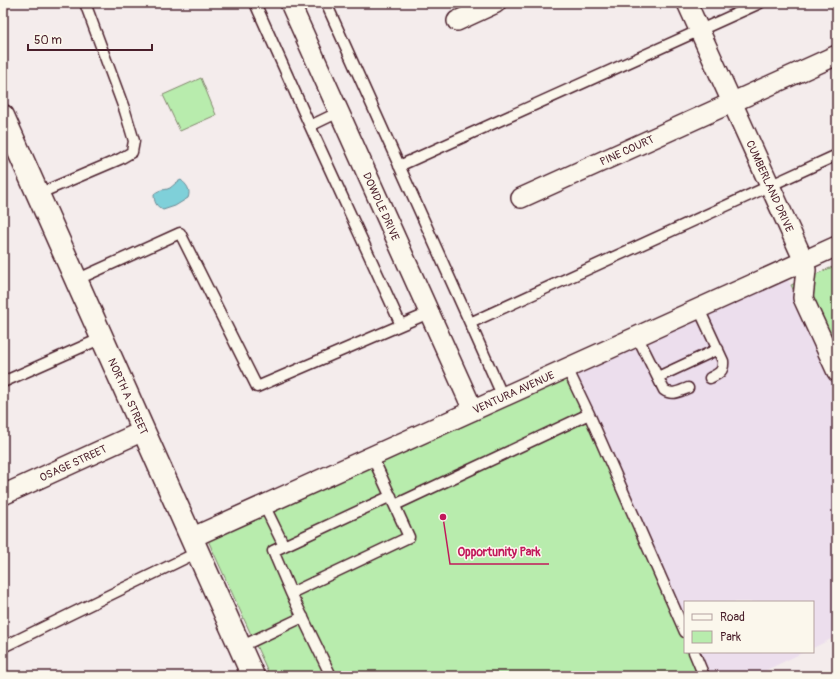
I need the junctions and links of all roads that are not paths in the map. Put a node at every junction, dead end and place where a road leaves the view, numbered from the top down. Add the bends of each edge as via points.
1 (85, 3) edge
2 (255, 3) edge
3 (290, 3) edge
4 (326, 3) edge
5 (496, 3) edge
6 (687, 3) edge
7 (760, 3) edge
8 (457, 21) dead end
9 (699, 30) junction
10 (837, 55) edge
11 (732, 102) junction
12 (338, 112) junction
13 (3, 116) edge
14 (310, 126) junction
15 (837, 155) edge
16 (399, 166) junction
17 (770, 186) junction
18 (38, 194) junction
19 (521, 198) dead end
20 (837, 246) edge
21 (804, 261) junction
22 (76, 280) junction
23 (699, 308) junction
24 (429, 313) junction
25 (470, 323) junction
26 (402, 325) junction
27 (637, 336) junction
28 (102, 338) junction
29 (718, 349) junction
30 (567, 368) junction
31 (837, 372) edge
32 (658, 377) junction
33 (710, 378) dead end
34 (3, 382) edge
35 (688, 388) dead end
36 (504, 397) junction
37 (473, 410) junction
38 (589, 414) junction
39 (143, 431) junction
40 (372, 456) junction
41 (3, 495) edge
42 (393, 500) junction
43 (264, 505) junction
44 (194, 545) junction
45 (284, 546) junction
46 (291, 593) junction
47 (303, 617) junction
48 (684, 630) edge
49 (3, 647) edge
50 (240, 647) junction
51 (694, 653) edge
52 (252, 676) edge
53 (331, 676) edge
54 (704, 676) edge

1 - 18 lane via 125,111 134,141 132,152
2 - 14 lane
3 - 12 street, DOWDLE DRIVE
4 - 16 lane
5 - 8 street
6 - 9 street, CUMBERLAND DRIVE
7 - 9 lane
9 - 11 street, CUMBERLAND DRIVE
9 - 16 lane
10 - 11 street, PINE COURT
11 - 17 street, CUMBERLAND DRIVE
11 - 19 street, PINE COURT
12 - 14 lane
12 - 24 street, DOWDLE DRIVE
13 - 18 main road, NORTH A STREET
14 - 26 lane
15 - 17 lane
16 - 25 lane
17 - 21 street, CUMBERLAND DRIVE
17 - 25 lane
18 - 22 main road, NORTH A STREET
20 - 21 street, VENTURA AVENUE
21 - 23 street, VENTURA AVENUE
21 - 31 street, CUMBERLAND DRIVE via 806,270 803,298
22 - 26 lane via 180,233 257,387
22 - 28 main road, NORTH A STREET
23 - 27 street, VENTURA AVENUE
23 - 29 lane
24 - 26 lane
24 - 37 street, DOWDLE DRIVE
25 - 36 lane
27 - 30 street, VENTURA AVENUE
27 - 32 lane
28 - 34 lane
28 - 39 main road, NORTH A STREET
29 - 32 lane
29 - 33 lane via 723,370
30 - 36 street, VENTURA AVENUE
30 - 38 lane
32 - 35 lane via 667,392 673,393
36 - 37 street, VENTURA AVENUE
37 - 40 street, VENTURA AVENUE
38 - 42 lane
38 - 48 lane
39 - 41 street, OSAGE STREET
39 - 44 main road, NORTH A STREET
40 - 42 lane
40 - 43 street, VENTURA AVENUE
42 - 45 lane
42 - 46 lane via 409,537
43 - 44 street, VENTURA AVENUE
43 - 45 lane
44 - 49 lane
44 - 50 main road, NORTH A STREET
45 - 46 lane via 273,551
46 - 47 lane
47 - 50 lane
47 - 53 lane
50 - 52 main road, NORTH A STREET
51 - 54 lane

